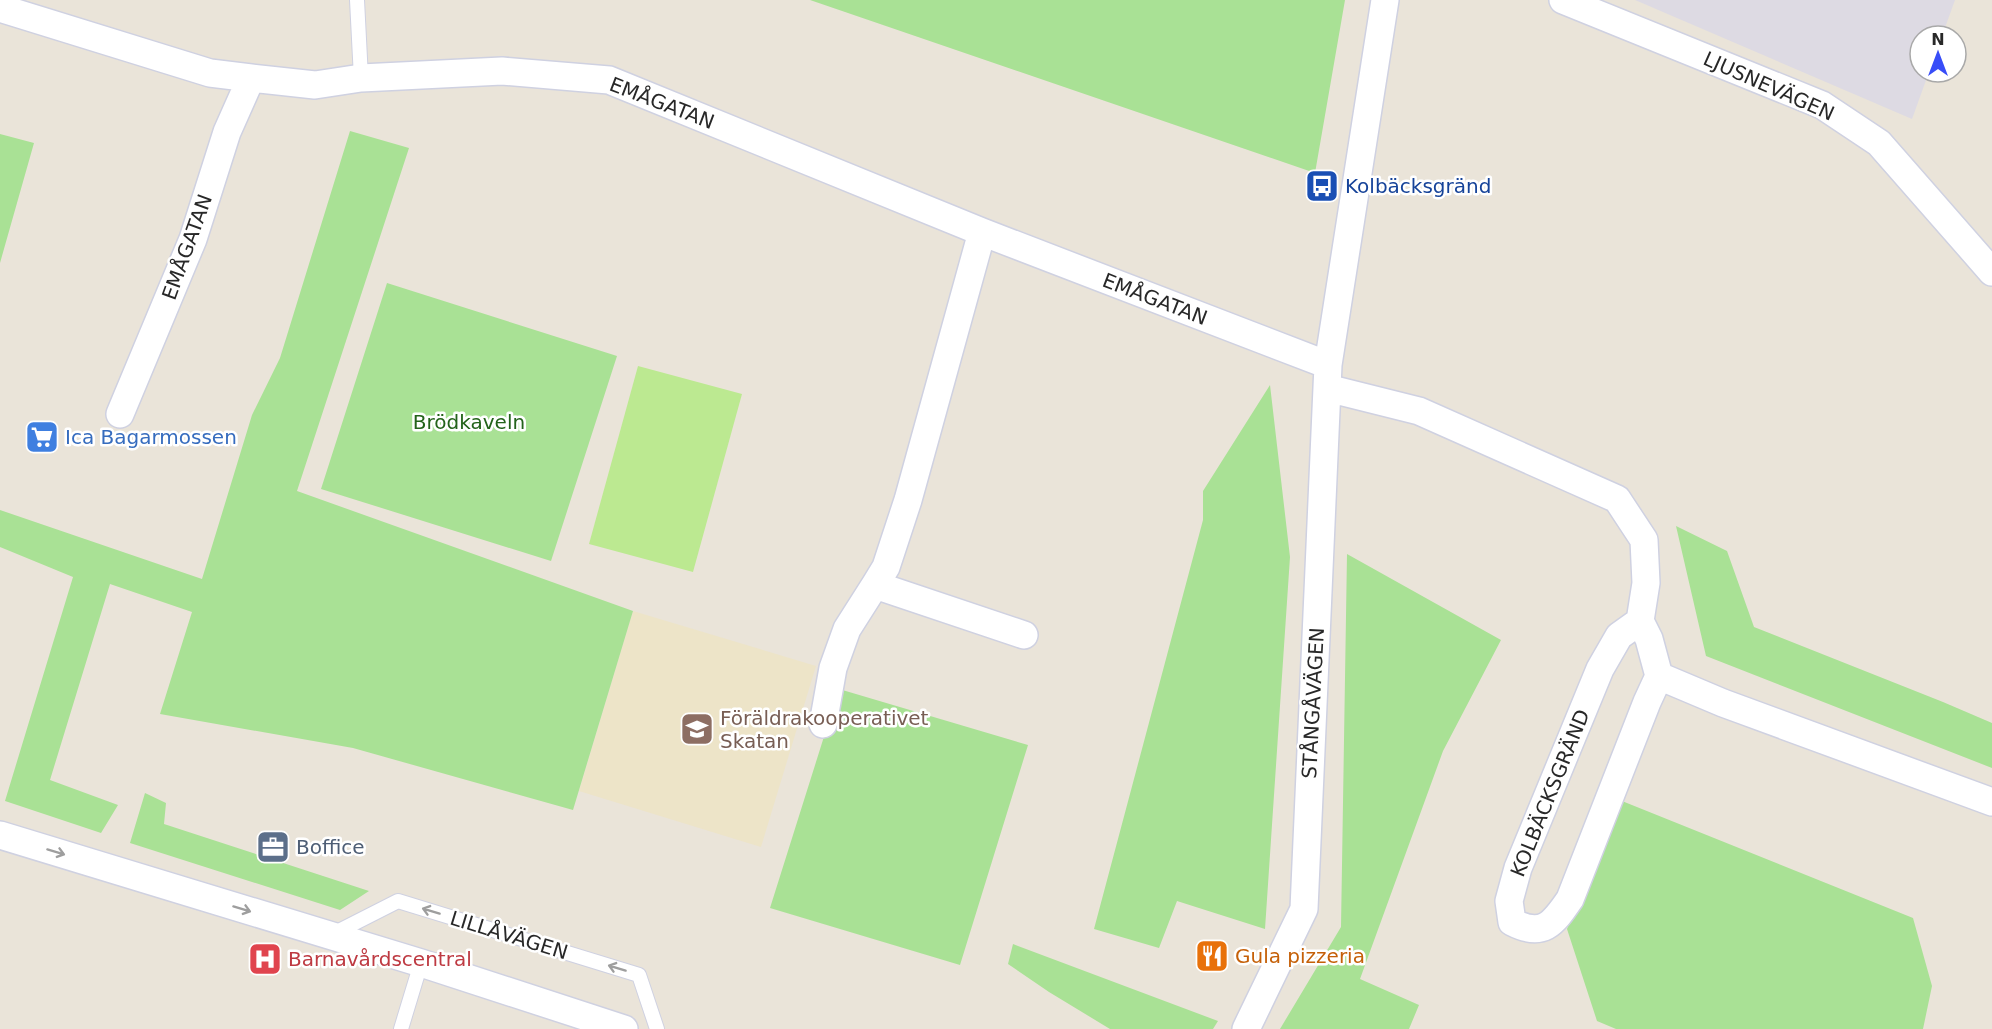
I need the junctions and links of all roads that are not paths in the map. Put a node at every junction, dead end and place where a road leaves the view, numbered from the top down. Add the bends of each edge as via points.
1 (357, 0) edge
2 (1385, 0) edge
3 (1563, 0) edge
4 (0, 8) edge
5 (251, 78) junction
6 (361, 78) junction
7 (982, 232) junction
8 (1992, 272) edge
9 (1328, 376) junction
10 (120, 414) dead end
11 (875, 585) junction
12 (1640, 621) junction
13 (1024, 635) dead end
14 (1659, 676) junction
15 (823, 724) dead end
16 (1992, 801) edge
17 (0, 835) edge
18 (330, 936) junction
19 (421, 963) junction
20 (401, 1029) edge
21 (624, 1029) edge
22 (657, 1029) edge
23 (1246, 1029) edge

1 - 6 lane
2 - 9 street, STÅNGÅVÄGEN
3 - 8 street, LJUSNEVÄGEN via 1822,105 1879,143
4 - 5 street, EMÅGATAN via 210,73
5 - 6 street, EMÅGATAN via 315,85
5 - 10 street, EMÅGATAN via 227,132 193,239
6 - 7 street, EMÅGATAN via 502,71 609,80
7 - 9 street, EMÅGATAN
7 - 11 street via 908,500 886,567
9 - 12 street via 1419,411 1617,499 1644,540 1646,583
9 - 23 street, STÅNGÅVÄGEN via 1304,909
11 - 13 street
11 - 15 street via 847,628 833,668
12 - 14 street
12 - 14 street, KOLBÄCKSGRÄND via 1619,636 1600,669 1518,868 1509,901 1512,922 1539,930 1554,922 1570,899
14 - 16 street
17 -> 18 street
18 - 19 street
22 -> 18 lane, LILLÅVÄGEN via 639,975 398,901
19 - 20 lane
19 - 21 street

